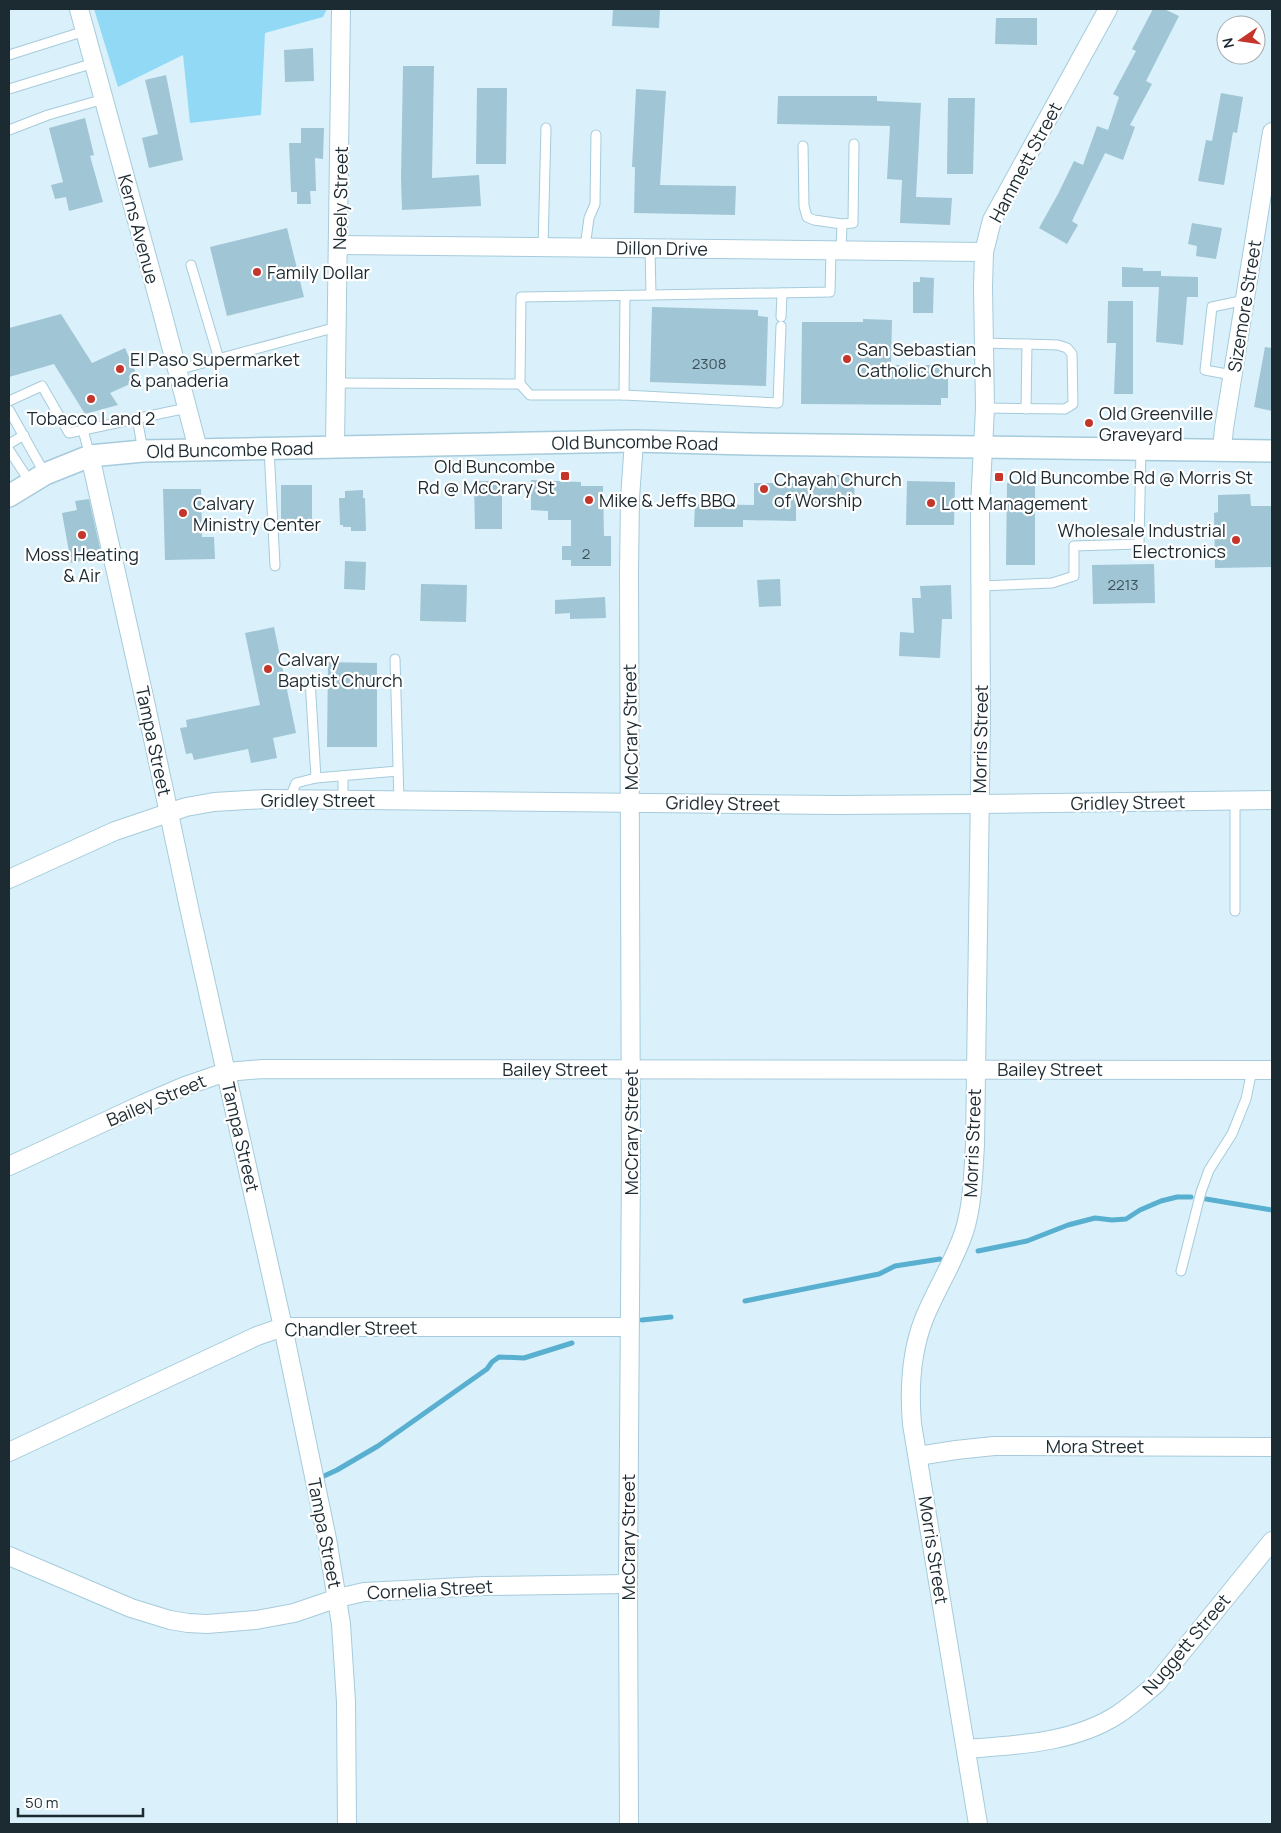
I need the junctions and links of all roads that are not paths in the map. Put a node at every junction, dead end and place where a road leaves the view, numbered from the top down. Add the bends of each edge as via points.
1 (79, 9) edge
2 (341, 9) edge
3 (1108, 9) edge
4 (85, 30) junction
5 (9, 55) edge
6 (94, 62) junction
7 (9, 89) edge
8 (104, 99) junction
9 (546, 128) dead end
10 (9, 130) edge
11 (1272, 132) edge
12 (596, 135) dead end
13 (854, 144) dead end
14 (803, 146) dead end
15 (842, 224) junction
16 (339, 244) junction
17 (542, 247) junction
18 (584, 247) junction
19 (650, 248) junction
20 (836, 251) junction
21 (984, 252) junction
22 (192, 265) dead end
23 (782, 292) junction
24 (651, 295) junction
25 (625, 296) junction
26 (1245, 300) junction
27 (337, 327) junction
28 (984, 343) junction
29 (1027, 344) junction
30 (219, 359) junction
31 (177, 370) junction
32 (1232, 375) junction
33 (336, 383) junction
34 (520, 384) junction
35 (624, 396) junction
36 (9, 401) edge
37 (187, 408) junction
38 (985, 408) junction
39 (1026, 408) junction
40 (9, 410) edge
41 (137, 418) junction
42 (84, 430) junction
43 (24, 435) junction
44 (634, 441) junction
45 (9, 444) edge
46 (335, 446) junction
47 (983, 446) junction
48 (269, 448) junction
49 (198, 449) junction
50 (1141, 449) junction
51 (9, 450) edge
52 (1222, 450) junction
53 (143, 451) junction
54 (1272, 451) edge
55 (90, 456) junction
56 (12, 464) edge
57 (37, 478) junction
58 (9, 495) edge
59 (275, 566) dead end
60 (980, 586) junction
61 (395, 659) dead end
62 (310, 680) dead end
63 (398, 771) junction
64 (343, 776) junction
65 (316, 778) junction
66 (289, 800) junction
67 (343, 800) junction
68 (1235, 800) junction
69 (1272, 800) edge
70 (399, 801) junction
71 (631, 802) junction
72 (979, 804) junction
73 (169, 812) junction
74 (9, 879) edge
75 (1236, 910) dead end
76 (631, 1069) junction
77 (975, 1069) junction
78 (1252, 1070) junction
79 (1272, 1070) edge
80 (226, 1072) junction
81 (9, 1166) edge
82 (1180, 1271) dead end
83 (283, 1327) junction
84 (629, 1327) junction
85 (1272, 1447) edge
86 (9, 1452) edge
87 (918, 1456) junction
88 (1272, 1541) edge
89 (9, 1556) edge
90 (628, 1584) junction
91 (338, 1598) junction
92 (967, 1749) junction
93 (347, 1824) edge
94 (628, 1824) edge
95 (978, 1824) edge

1 - 4 street, Kerns Avenue
2 - 16 street, Neely Street
3 - 21 street, Hammett Street via 992,220
4 - 5 lane
4 - 6 street, Kerns Avenue
6 - 7 lane
6 - 8 street, Kerns Avenue
8 - 10 lane
8 - 31 street, Kerns Avenue
9 - 17 lane
11 - 26 street, Sizemore Street
12 - 18 lane via 594,204
13 - 15 lane via 854,223
14 - 15 lane via 807,217
15 - 20 lane
16 - 17 street, Dillon Drive
16 - 27 street, Neely Street
17 - 18 street, Dillon Drive
18 - 19 street, Dillon Drive
19 - 20 street, Dillon Drive
19 - 24 lane
20 - 21 street, Dillon Drive
20 - 23 lane via 830,292
21 - 28 street, Hammett Street
22 - 30 lane
23 - 24 lane
23 - 35 lane via 778,403
24 - 25 lane
25 - 34 lane via 521,297
25 - 35 lane
26 - 32 street, Sizemore Street
26 - 32 lane via 1212,307 1205,370
27 - 30 lane
27 - 33 street, Neely Street
28 - 29 lane
28 - 38 street, Hammett Street
29 - 39 lane
29 - 39 lane via 1058,345 1072,354 1073,404 1065,409
30 - 31 lane
31 - 37 street, Kerns Avenue
32 - 52 street, Sizemore Street
33 - 34 lane
33 - 46 street, Neely Street
34 - 35 lane via 530,394
36 - 42 lane via 42,386 69,433
37 - 41 lane
37 - 49 street, Kerns Avenue
38 - 39 lane
38 - 47 street, Hammett Street
40 - 43 lane
41 - 42 lane
41 - 53 lane
42 - 55 lane
43 - 45 lane
43 - 57 lane
44 - 46 street, Old Buncombe Road
44 - 47 street, Old Buncombe Road
44 - 71 street, McCrary Street via 629,574
46 - 48 street, Old Buncombe Road
47 - 50 street, Old Buncombe Road
47 - 60 street, Morris Street
48 - 49 street, Old Buncombe Road
48 - 59 lane
49 - 53 street, Old Buncombe Road
50 - 52 street, Old Buncombe Road
50 - 60 lane via 1139,544 1074,546 1074,576 1052,583
51 - 56 lane
52 - 54 street, Old Buncombe Road
53 - 55 street, Old Buncombe Road
55 - 57 street, Old Buncombe Road
55 - 73 street, Tampa Street
56 - 57 lane
57 - 58 street, Old Buncombe Road
60 - 72 street, Morris Street
61 - 63 lane
62 - 65 lane
63 - 64 lane
63 - 70 lane
64 - 65 lane
64 - 67 lane
65 - 66 lane via 296,782
66 - 67 street, Gridley Street
66 - 73 street, Gridley Street via 214,802
67 - 70 street, Gridley Street
68 - 69 street, Gridley Street
68 - 72 street, Gridley Street
68 - 75 lane
70 - 71 street, Gridley Street
71 - 72 street, Gridley Street
71 - 76 street, McCrary Street
72 - 77 street, Morris Street
73 - 74 street, Gridley Street via 94,840
73 - 80 street, Tampa Street
76 - 77 street, Bailey Street
76 - 80 street, Bailey Street via 263,1068
76 - 84 street, McCrary Street
77 - 78 street, Bailey Street
77 - 87 street, Morris Street via 972,1197 965,1230 924,1319 913,1357 911,1409
78 - 79 street, Bailey Street
78 - 82 lane via 1246,1099 1232,1134 1209,1170 1201,1192
80 - 81 street, Bailey Street via 143,1104
80 - 83 street, Tampa Street
83 - 84 street, Chandler Street
83 - 86 street, Chandler Street via 257,1336
83 - 91 street, Tampa Street
84 - 90 street, McCrary Street
85 - 87 street, Mora Street via 994,1446
87 - 92 street, Morris Street
88 - 92 street, Nuggett Street via 1156,1684 1136,1702 1089,1729 1065,1736 1033,1743
89 - 91 street, Cornelia Street via 131,1608 188,1623 256,1620 294,1613
90 - 91 street, Cornelia Street via 389,1590
90 - 94 street, McCrary Street
91 - 93 street, Tampa Street via 346,1702
92 - 95 street, Morris Street

